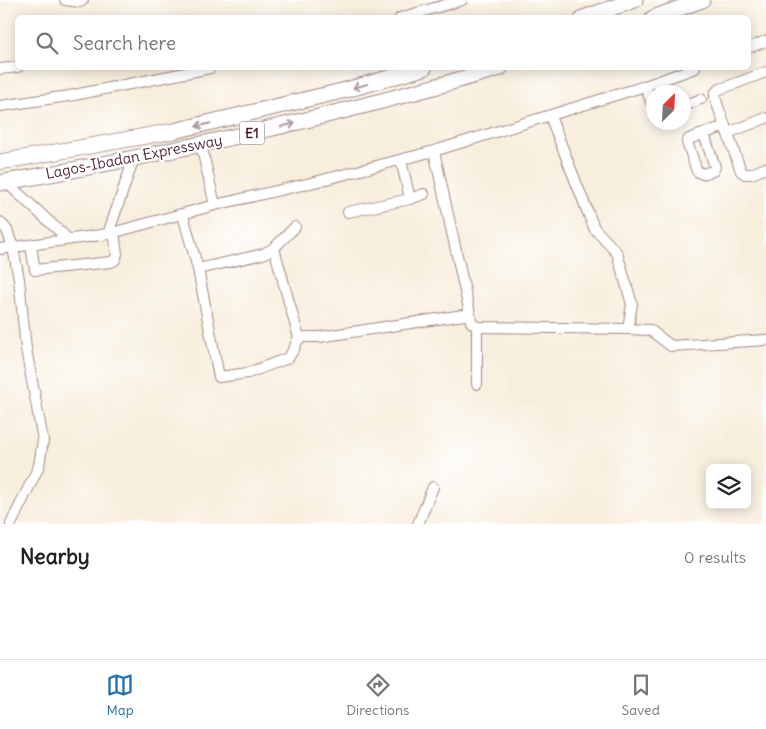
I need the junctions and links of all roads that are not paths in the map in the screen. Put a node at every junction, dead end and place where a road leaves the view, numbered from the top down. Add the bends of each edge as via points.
1 (65, 0) edge
2 (83, 0) edge
3 (462, 0) edge
4 (635, 0) edge
5 (702, 0) edge
6 (410, 15) edge
7 (592, 15) edge
8 (661, 15) edge
9 (766, 41) edge
10 (751, 47) edge
11 (15, 67) edge
12 (0, 69) edge
13 (200, 70) edge
14 (417, 70) edge
15 (493, 70) edge
16 (690, 70) edge
17 (766, 72) edge
18 (649, 85) edge
19 (646, 86) edge
20 (701, 100) dead end
21 (691, 104) edge
22 (0, 106) edge
23 (550, 116) junction
24 (766, 118) edge
25 (726, 130) junction
26 (704, 134) dead end
27 (201, 145) junction
28 (434, 151) junction
29 (41, 155) junction
30 (134, 158) junction
31 (401, 160) junction
32 (0, 162) edge
33 (766, 168) edge
34 (42, 175) junction
35 (3, 182) edge
36 (424, 194) dead end
37 (410, 199) junction
38 (216, 206) junction
39 (348, 212) dead end
40 (183, 214) junction
41 (0, 222) edge
42 (295, 227) dead end
43 (111, 233) junction
44 (68, 239) junction
45 (31, 246) junction
46 (13, 248) junction
47 (274, 248) junction
48 (0, 249) edge
49 (198, 269) junction
50 (470, 314) junction
51 (477, 327) junction
52 (628, 329) junction
53 (299, 338) junction
54 (766, 340) edge
55 (477, 384) dead end
56 (434, 487) dead end
57 (11, 524) edge
58 (418, 524) edge

1 - 2 street
3 - 6 street
4 - 7 highway
5 - 8 highway
9 - 10 street
11 - 12 street
13 - 22 street
14 -> 29 highway, Lagos-Ibadan Expressway / E1 via 174,131
27 -> 15 highway, Lagos-Ibadan Expressway / E1
16 - 18 street
17 - 25 street via 715,93
19 - 23 street
20 - 21 street
23 - 28 street
23 - 52 street via 594,228 617,253 632,304
24 - 25 street
25 - 26 street
25 - 33 street via 741,171 751,174
27 - 30 highway, Lagos-Ibadan Expressway / E1
27 - 38 street
28 - 31 street
28 - 50 street
29 - 32 highway, Lagos-Ibadan Expressway / E1
29 - 34 highway
30 - 34 highway, Lagos-Ibadan Expressway / E1
30 - 43 street
31 - 37 street
31 - 38 street
34 - 35 highway, Lagos-Ibadan Expressway / E1
35 - 44 street
36 - 37 street
37 - 39 street
38 - 40 street
40 - 43 street
40 - 49 street
41 - 46 street via 7,230
42 - 47 street
43 - 44 street
43 - 45 street via 116,254 111,262 35,270
44 - 45 street
45 - 46 street
46 - 48 street
46 - 57 street via 26,349 44,440 39,466
47 - 49 street via 263,254
47 - 53 street
49 - 53 street via 219,377 248,373 288,358
50 - 51 street via 471,322
50 - 53 street
51 - 52 street
51 - 55 street
52 - 54 street via 650,330 672,346
56 - 58 street

